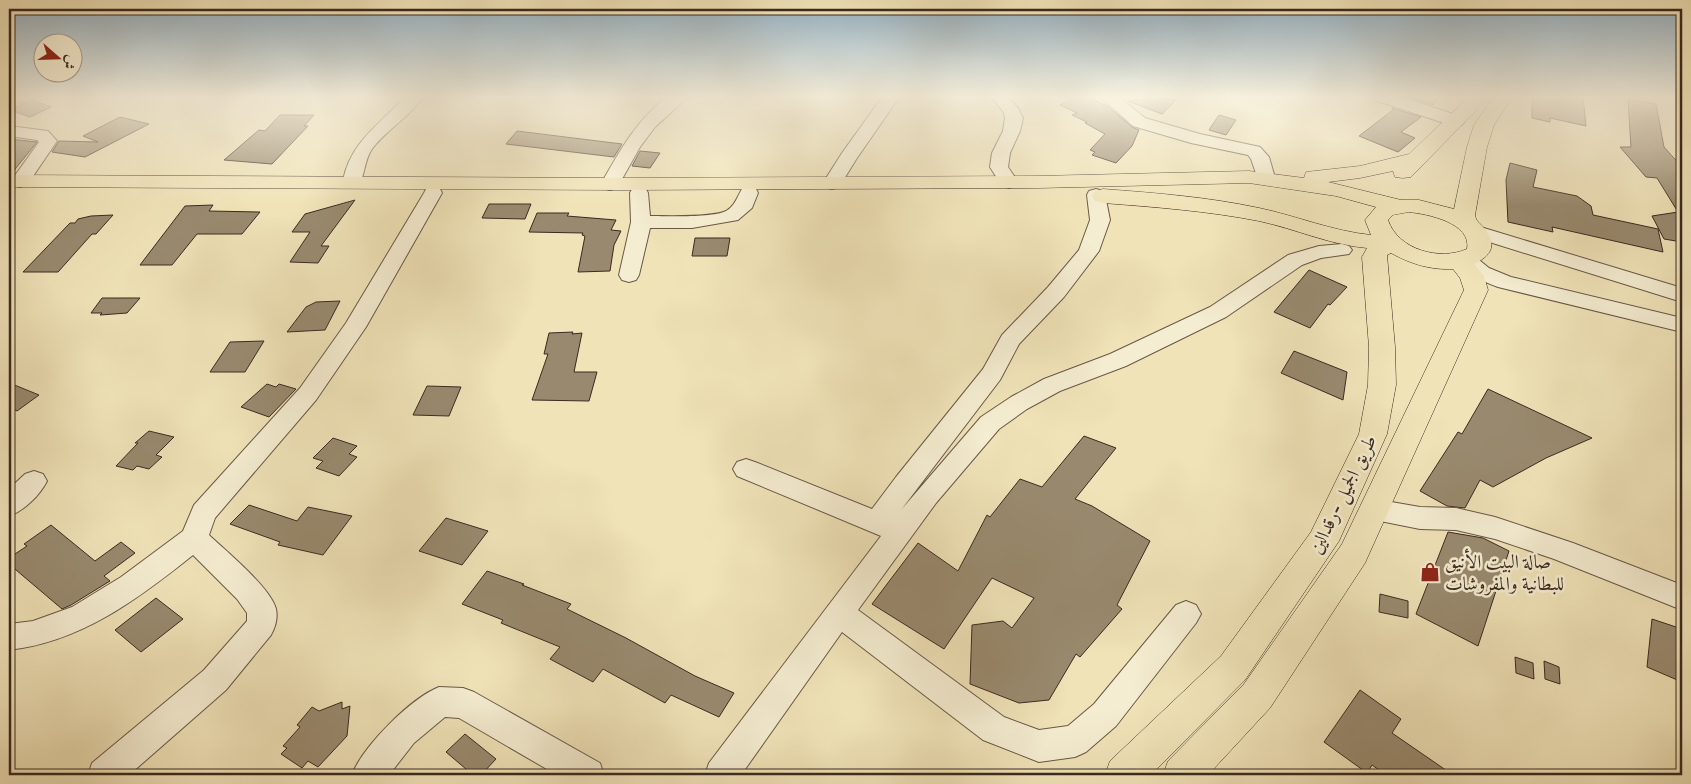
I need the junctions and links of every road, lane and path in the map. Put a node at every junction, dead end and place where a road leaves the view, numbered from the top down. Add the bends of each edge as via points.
1 (15, 133) edge
2 (379, 133) edge
3 (645, 133) edge
4 (866, 133) edge
5 (1011, 133) edge
6 (1173, 133) edge
7 (1444, 133) edge
8 (1481, 133) edge
9 (1416, 159) junction
10 (1257, 178) junction
11 (352, 181) junction
12 (1009, 182) junction
13 (832, 183) junction
14 (610, 184) junction
15 (12, 185) edge
16 (1040, 188) junction
17 (433, 193) junction
18 (639, 193) junction
19 (749, 193) junction
20 (1096, 195) junction
21 (1399, 206) junction
22 (641, 222) junction
23 (1292, 222) junction
24 (1469, 227) junction
25 (1389, 242) junction
26 (1342, 250) junction
27 (1462, 261) junction
28 (629, 275) dead end
29 (1682, 295) edge
30 (1377, 298) junction
31 (1682, 325) edge
32 (746, 470) dead end
33 (34, 481) dead end
34 (9, 505) edge
35 (1374, 510) junction
36 (889, 528) junction
37 (194, 538) junction
38 (1682, 598) edge
39 (839, 612) junction
40 (1186, 614) dead end
41 (9, 637) edge
42 (104, 775) edge
43 (368, 775) edge
44 (588, 775) edge
45 (721, 775) edge
46 (1124, 775) edge
47 (1182, 775) edge

1 - 15 street via 42,135 48,141
2 - 11 street via 362,150 353,167
3 - 14 street
4 - 13 street
5 - 12 street via 999,167
6 - 10 street via 1254,151 1260,157
7 - 9 main road
8 - 24 main road via 1464,215
9 - 10 main road via 1340,174
9 - 21 main road via 1388,191
10 - 16 main road
10 - 21 main road via 1338,190
11 - 14 main road
11 - 15 main road
12 - 13 main road
12 - 16 main road
13 - 14 main road
15 - 17 main road
16 - 19 main road
16 - 20 main road
17 - 18 main road
17 - 37 street via 350,334 308,394 203,513
18 - 19 main road
18 - 22 street
19 - 22 street via 745,204 731,216 692,222
20 - 23 main road via 1208,205
20 - 36 street via 1100,220 1089,251 1056,292 1010,340 992,374 905,484
21 - 24 main road via 1434,209
21 - 25 main road via 1384,210 1377,218 1378,229
22 - 28 street
23 - 25 main road via 1355,240
23 - 26 main road
24 - 27 main road via 1480,248 1478,253
24 - 29 street
25 - 27 main road via 1424,259 1448,263
25 - 30 main road, طريق الجميل -رقدالين via 1374,257
26 - 30 main road via 1365,272
26 - 36 street via 1319,252 1295,260 1218,312 1118,360 1052,385 1019,403 990,423 927,496
27 - 31 street via 1505,282
27 - 35 main road, طريق الجميل -رقدالين via 1476,290
30 - 46 main road, طريق الجميل -رقدالين via 1382,385 1373,434 1323,541 1233,668
32 - 36 street
33 - 34 street
35 - 38 street via 1420,518 1456,519 1495,528
35 - 47 main road, طريق الجميل -رقدالين via 1354,553 1257,696
36 - 39 street
37 - 41 street via 125,591 68,622 27,637
37 - 42 street via 247,590 262,610 261,626 215,680
39 - 40 street via 994,729 1039,746 1075,741 1105,715
39 - 45 street
43 - 44 street via 403,732 439,702 463,703

